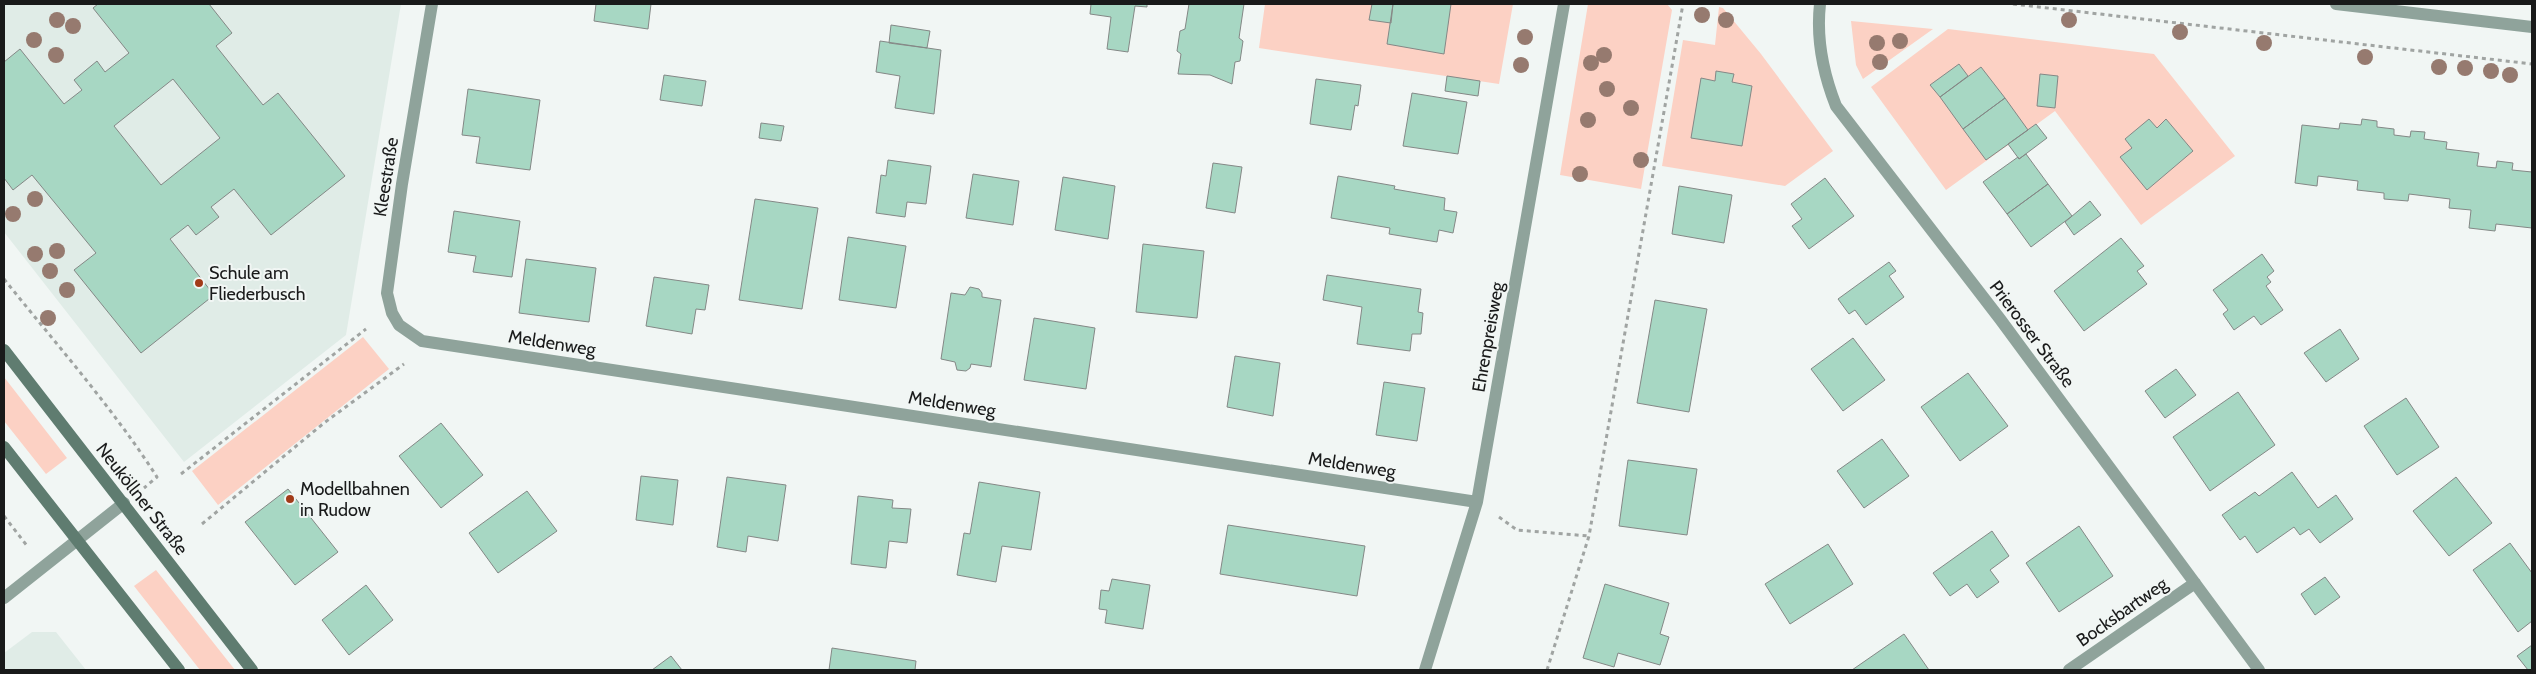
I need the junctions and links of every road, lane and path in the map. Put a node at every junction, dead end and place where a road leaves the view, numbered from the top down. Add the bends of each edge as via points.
1 (432, 4) edge
2 (1564, 4) edge
3 (1682, 4) edge
4 (1820, 4) edge
5 (2013, 4) edge
6 (2336, 4) edge
7 (2532, 27) edge
8 (2532, 64) edge
9 (4, 279) edge
10 (366, 329) dead end
11 (422, 341) joint
12 (4, 350) edge
13 (404, 364) dead end
14 (4, 447) edge
15 (181, 474) dead end
16 (1477, 502) junction
17 (124, 503) junction
18 (4, 516) edge
19 (202, 524) dead end
20 (1589, 536) junction
21 (77, 540) junction
22 (43, 567) junction
23 (2195, 583) junction
24 (4, 598) edge
25 (179, 670) edge
26 (252, 670) edge
27 (1425, 670) edge
28 (1547, 670) edge
29 (2069, 670) edge
30 (2259, 670) edge

1 - 11 street, Kleestraße via 388,294 398,326
2 - 16 street, Ehrenpreisweg
3 - 20 path
4 - 23 street, Prierosser Straße via 1819,43 1825,78 1836,106 2000,319
5 - 8 path
6 - 7 street
9 - 17 path via 126,429 157,477
10 - 15 path
11 - 16 street, Meldenweg
12 - 17 main road, Neuköllner Straße
13 - 19 path via 324,423
14 - 21 main road
16 - 20 path via 1517,530
16 - 27 street, Ehrenpreisweg
17 - 21 street
17 - 26 main road, Neuköllner Straße
18 - 22 path
20 - 28 path
21 - 22 street
21 - 25 main road
22 - 24 street
23 - 29 street, Bocksbartweg
23 - 30 street, Prierosser Straße

